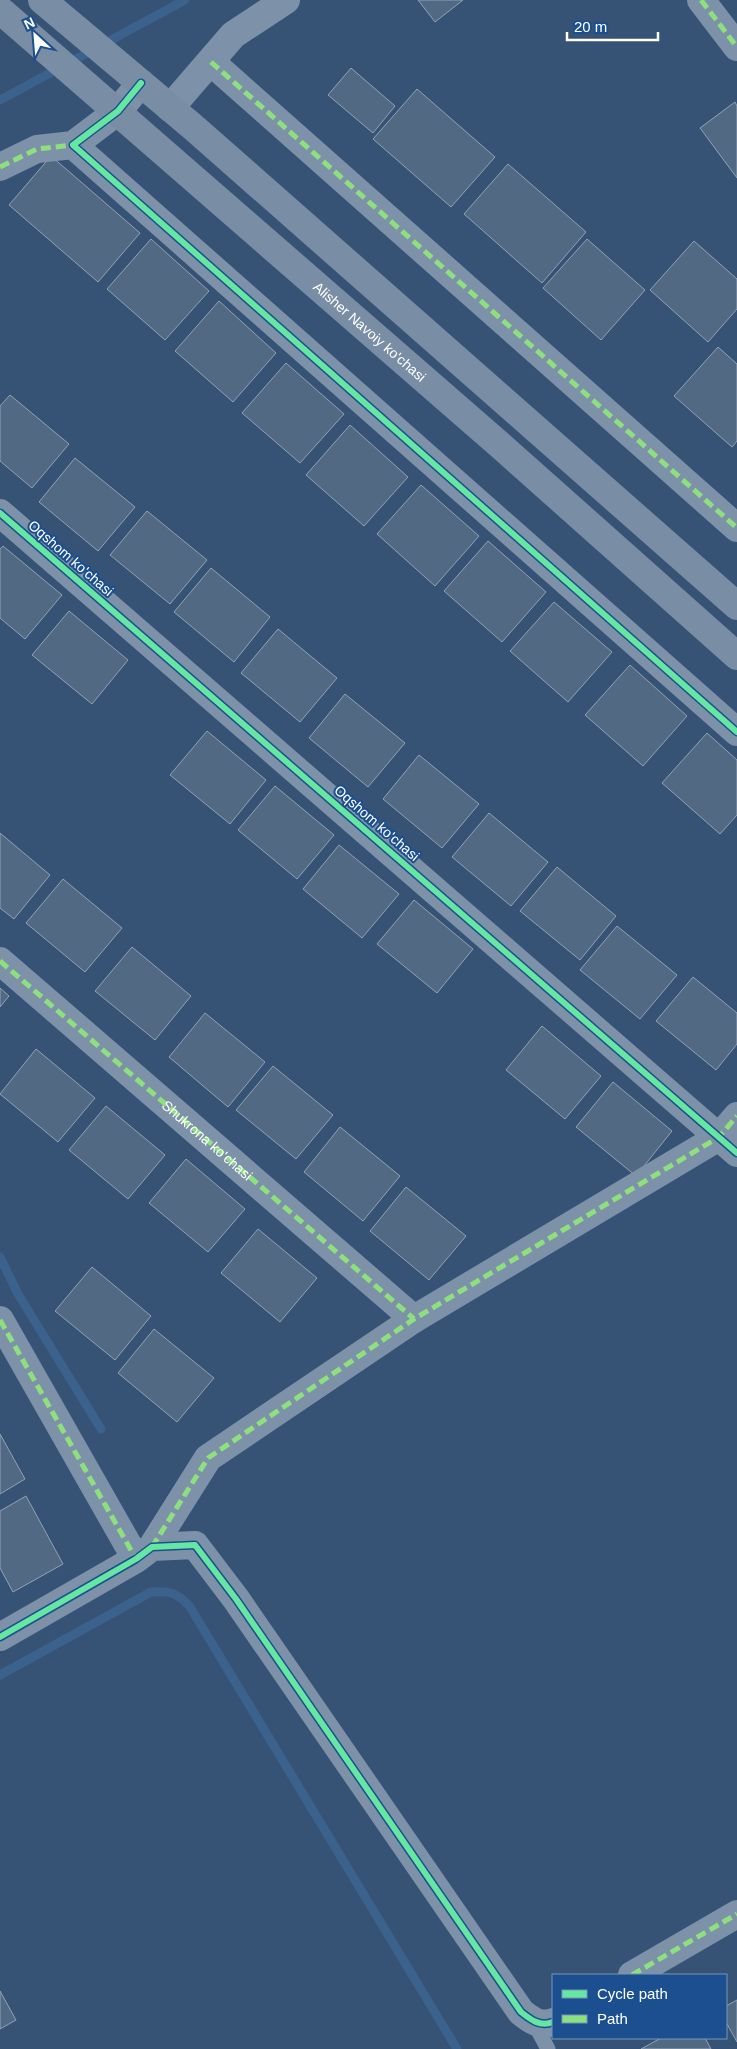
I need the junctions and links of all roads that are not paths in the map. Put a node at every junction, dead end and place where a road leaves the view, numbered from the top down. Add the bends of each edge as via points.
1 (286, 0) edge
2 (701, 0) edge
3 (48, 4) edge
4 (10, 19) edge
5 (737, 47) edge
6 (211, 62) junction
7 (139, 81) junction
8 (170, 108) junction
9 (116, 110) junction
10 (73, 145) junction
11 (0, 167) edge
12 (0, 513) edge
13 (737, 528) edge
14 (737, 606) edge
15 (737, 656) edge
16 (737, 732) edge
17 (0, 961) edge
18 (737, 1116) edge
19 (728, 1145) edge
20 (414, 1319) junction
21 (0, 1320) edge
22 (144, 1553) junction
23 (0, 1637) edge
24 (737, 1914) edge
25 (634, 1974) edge
26 (544, 2022) edge
27 (548, 2049) edge

1 - 6 street via 232,36
2 - 5 street
3 - 7 main road
4 - 9 main road, Alisher Navoiy ko'chasi
6 - 8 street
6 - 13 street
7 - 8 main road
7 - 9 street
8 - 14 main road
9 - 10 street
9 - 15 main road, Alisher Navoiy ko'chasi
10 - 11 street via 37,149
10 - 16 street
12 - 19 street, Oqshom ko'chasi
17 - 20 street, Shukrona ko'chasi
18 - 19 street
19 - 20 street
20 - 22 street via 208,1458
21 - 22 street
22 - 23 street
22 - 26 street via 195,1545 248,1615 521,2012
24 - 25 street
26 - 27 lane

